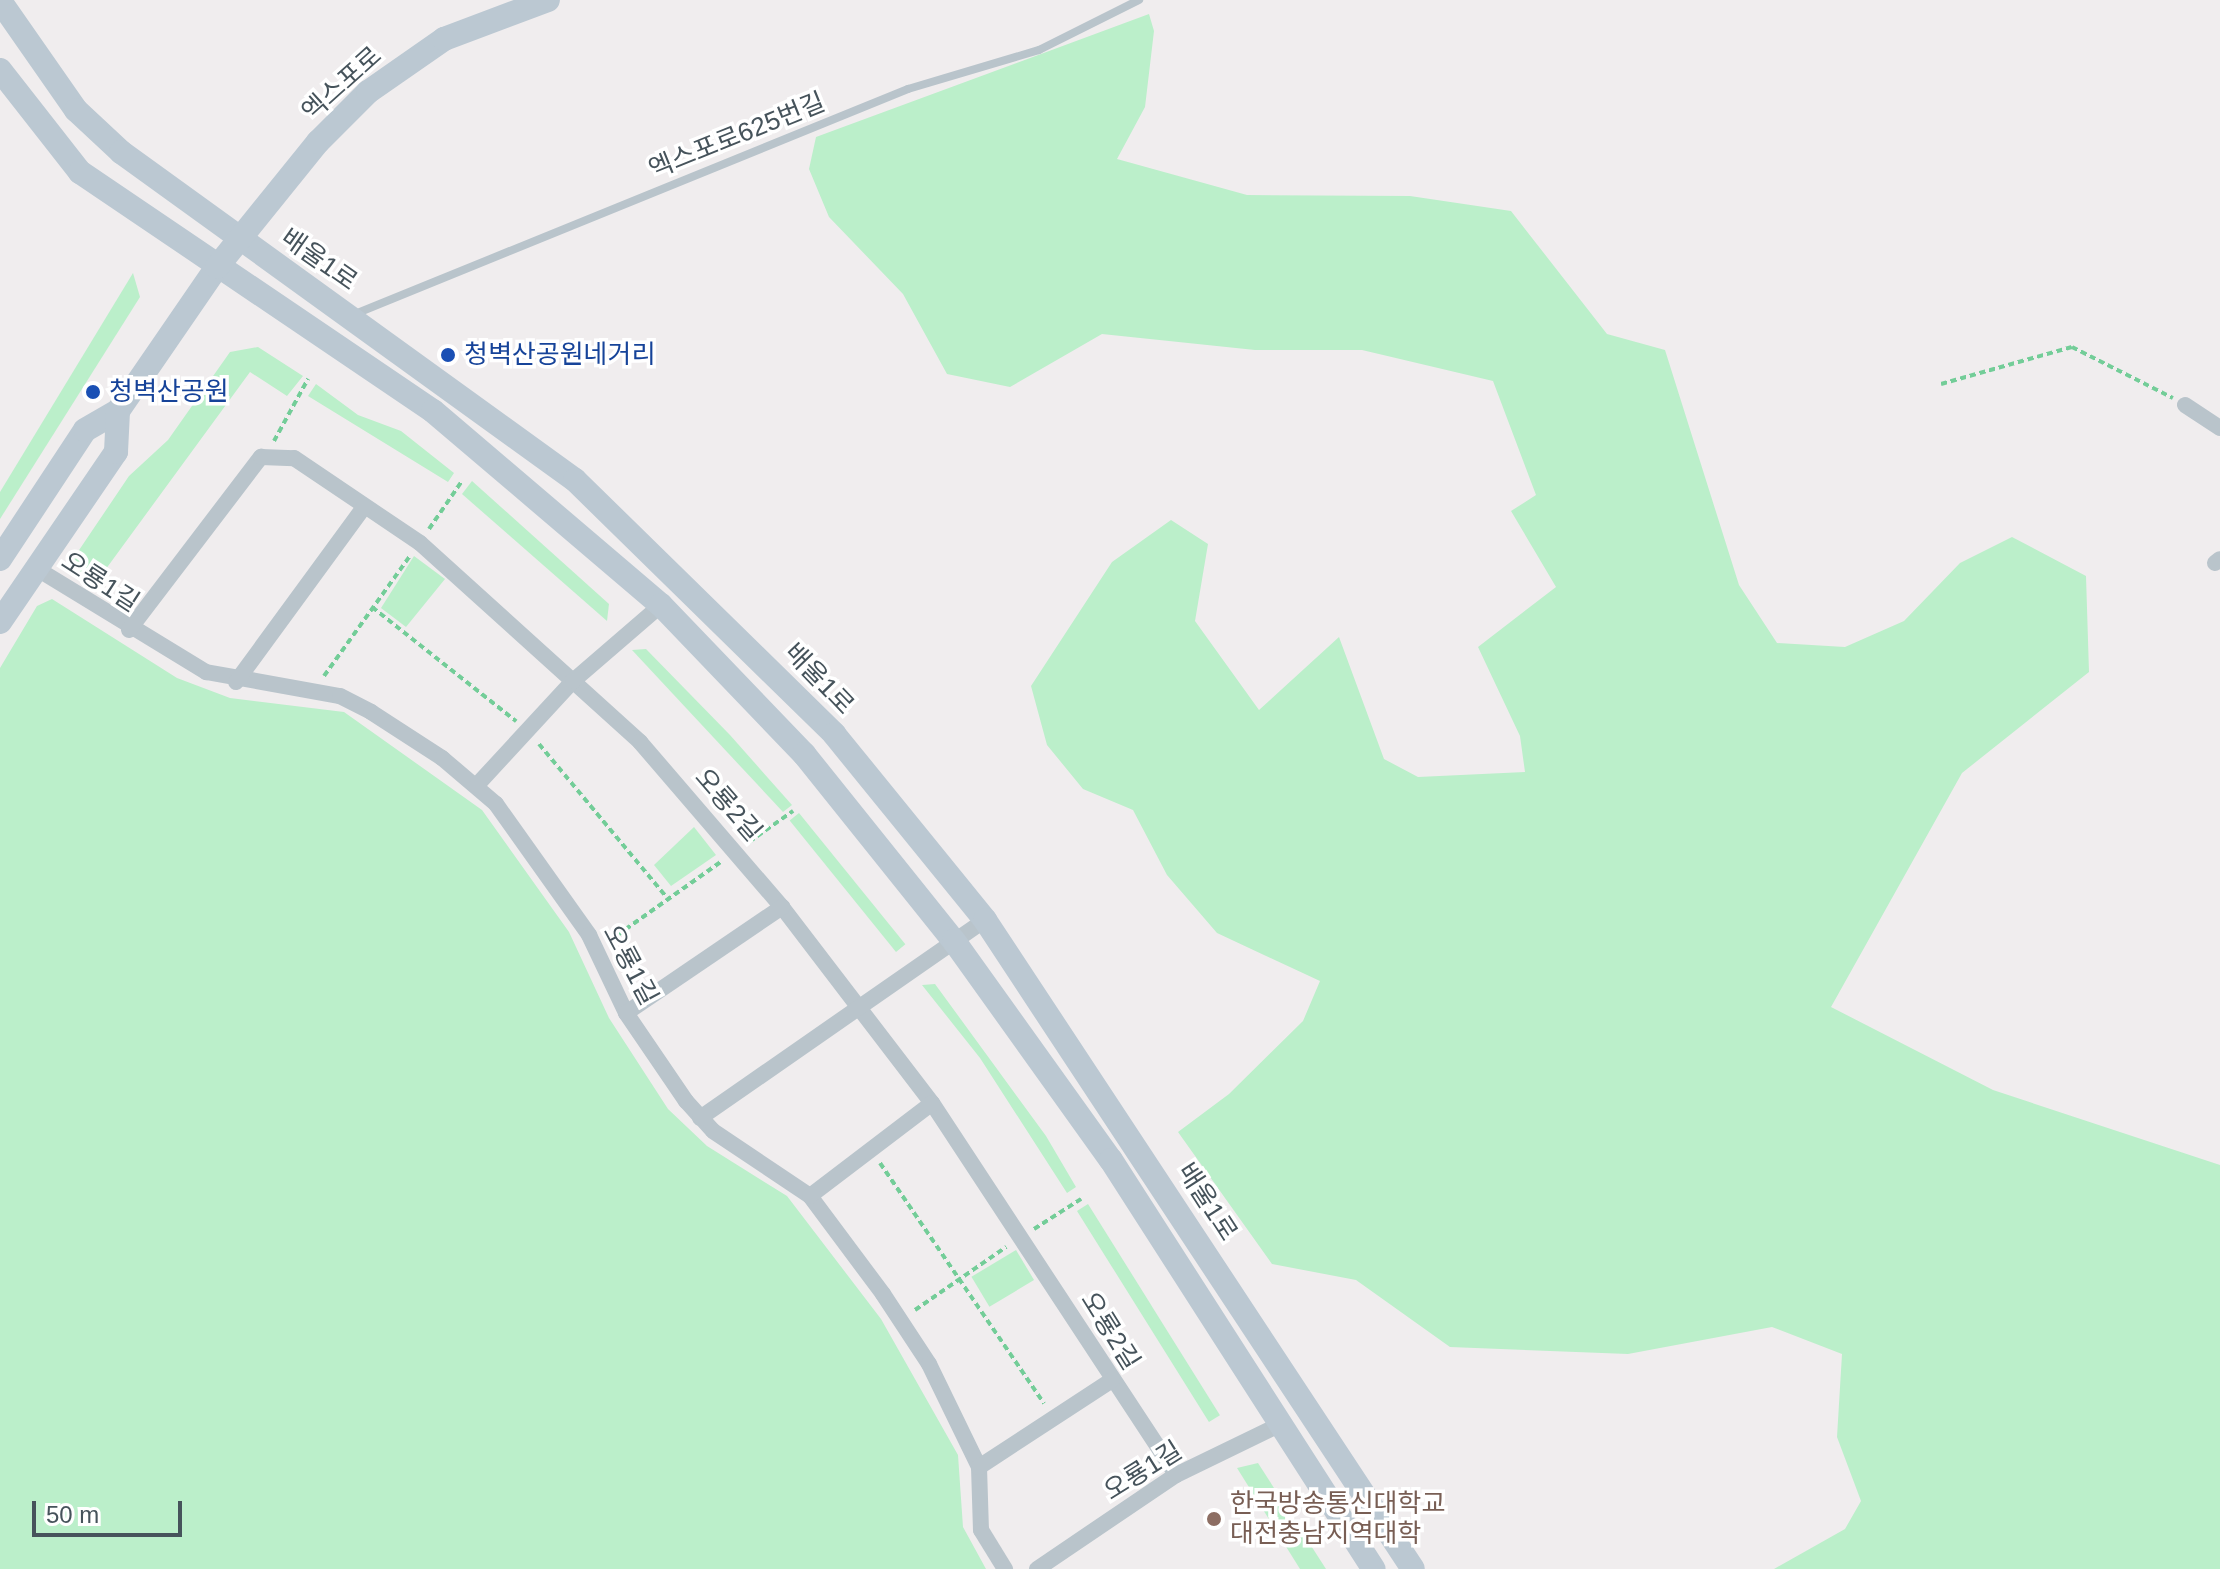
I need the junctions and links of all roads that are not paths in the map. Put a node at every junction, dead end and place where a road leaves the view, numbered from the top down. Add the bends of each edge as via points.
1 (548, 0) edge
2 (1139, 0) edge
3 (0, 1) edge
4 (0, 70) edge
5 (239, 239) junction
6 (217, 267) junction
7 (351, 316) junction
8 (2185, 405) road end
9 (118, 411) junction
10 (2220, 428) edge
11 (364, 507) junction
12 (0, 559) edge
13 (34, 567) junction
14 (661, 605) junction
15 (0, 622) edge
16 (129, 630) junction
17 (573, 681) junction
18 (236, 682) junction
19 (477, 785) junction
20 (782, 907) junction
21 (985, 920) junction
22 (954, 941) junction
23 (860, 1007) junction
24 (626, 1013) junction
25 (932, 1103) junction
26 (700, 1118) junction
27 (810, 1196) junction
28 (1112, 1380) junction
29 (1281, 1424) junction
30 (979, 1467) junction
31 (1176, 1475) junction
32 (1005, 1569) edge
33 (1037, 1569) edge
34 (1374, 1569) edge
35 (1413, 1569) edge

1 - 5 main road, 엑스포로 via 444,39 368,92
2 - 7 lane, 엑스포로625번길 via 1039,50 908,89
3 - 5 main road, 배울1로 via 76,110
4 - 6 main road via 80,172
5 - 6 main road, 엑스포로
5 - 7 main road, 배울1로
6 - 9 main road, 엑스포로
6 - 14 main road via 433,411
7 - 21 main road, 배울1로 via 575,480 688,583 834,734
8 - 10 street
9 - 12 main road via 85,430
9 - 13 main road via 116,452
11 - 16 street, 오룡2길 via 294,458 261,457
11 - 17 street, 오룡2길 via 420,543
11 - 18 street
13 - 15 main road
13 - 16 street, 오룡1길
14 - 17 street
14 - 22 main road via 804,754
16 - 18 street, 오룡1길
17 - 19 street
17 - 20 street, 오룡2길 via 640,742
18 - 19 street, 오룡1길 via 313,691 371,712
19 - 24 street, 오룡1길 via 596,951
20 - 23 street, 오룡2길
20 - 24 street
21 - 22 street
21 - 35 main road, 배울1로
22 - 23 street
22 - 29 main road via 1111,1160
23 - 25 street, 오룡2길
23 - 26 street
24 - 26 street, 오룡1길
25 - 27 street
25 - 28 street, 오룡2길
26 - 27 street, 오룡1길
27 - 30 street, 오룡1길 via 900,1321
28 - 30 street
28 - 31 street, 오룡2길
29 - 31 street, 오룡1길
29 - 34 main road
30 - 32 street, 오룡1길 via 981,1530
31 - 33 street, 오룡1길

